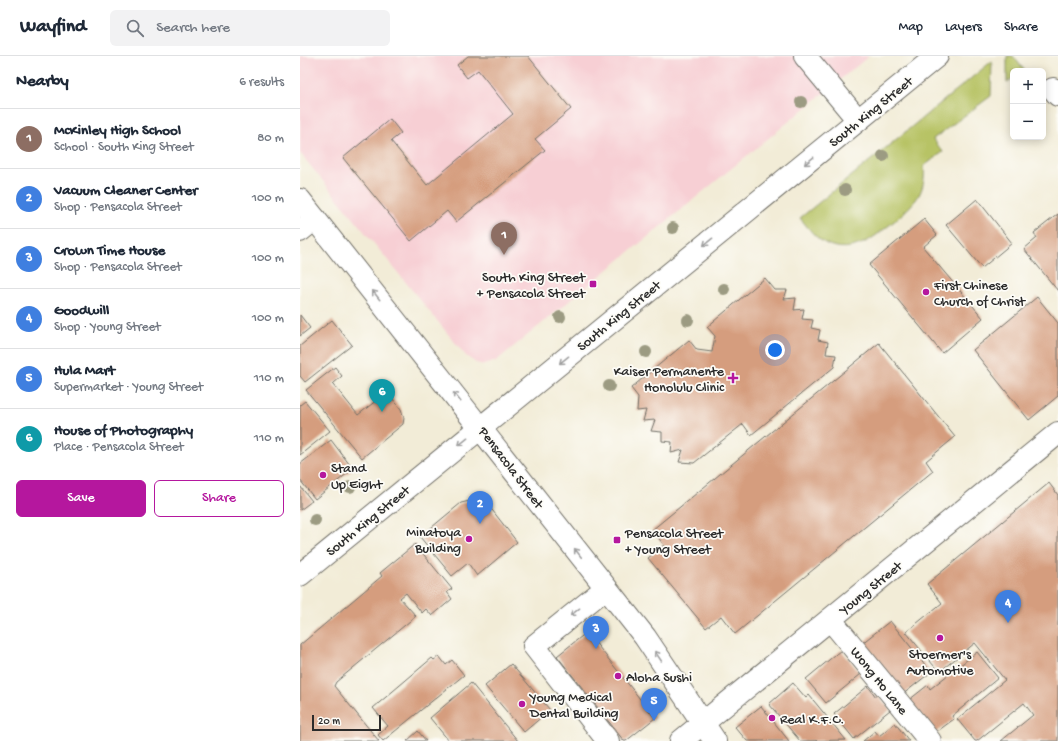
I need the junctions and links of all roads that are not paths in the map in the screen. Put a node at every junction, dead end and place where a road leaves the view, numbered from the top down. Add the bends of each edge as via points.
1 (804, 56) edge
2 (937, 56) edge
3 (858, 120) junction
4 (300, 200) edge
5 (308, 225) edge
6 (481, 427) junction
7 (1058, 433) edge
8 (300, 575) edge
9 (606, 588) junction
10 (830, 619) junction
11 (703, 723) junction
12 (608, 741) edge
13 (681, 741) edge
14 (715, 741) edge
15 (930, 741) edge

1 - 3 main road
2 - 3 main road, South King Street
3 -> 6 main road, South King Street
4 - 5 main road, Pensacola Street
6 -> 5 main road, Pensacola Street
6 -> 8 main road, South King Street
9 -> 6 main road, Pensacola Street
7 - 10 main road, Young Street
11 -> 9 main road, Pensacola Street via 645,637
9 -> 12 main road via 534,646
10 - 11 main road, Young Street
10 - 15 main road, Wong Ho Lane
11 - 13 main road, Young Street
11 - 14 main road, Pensacola Street

